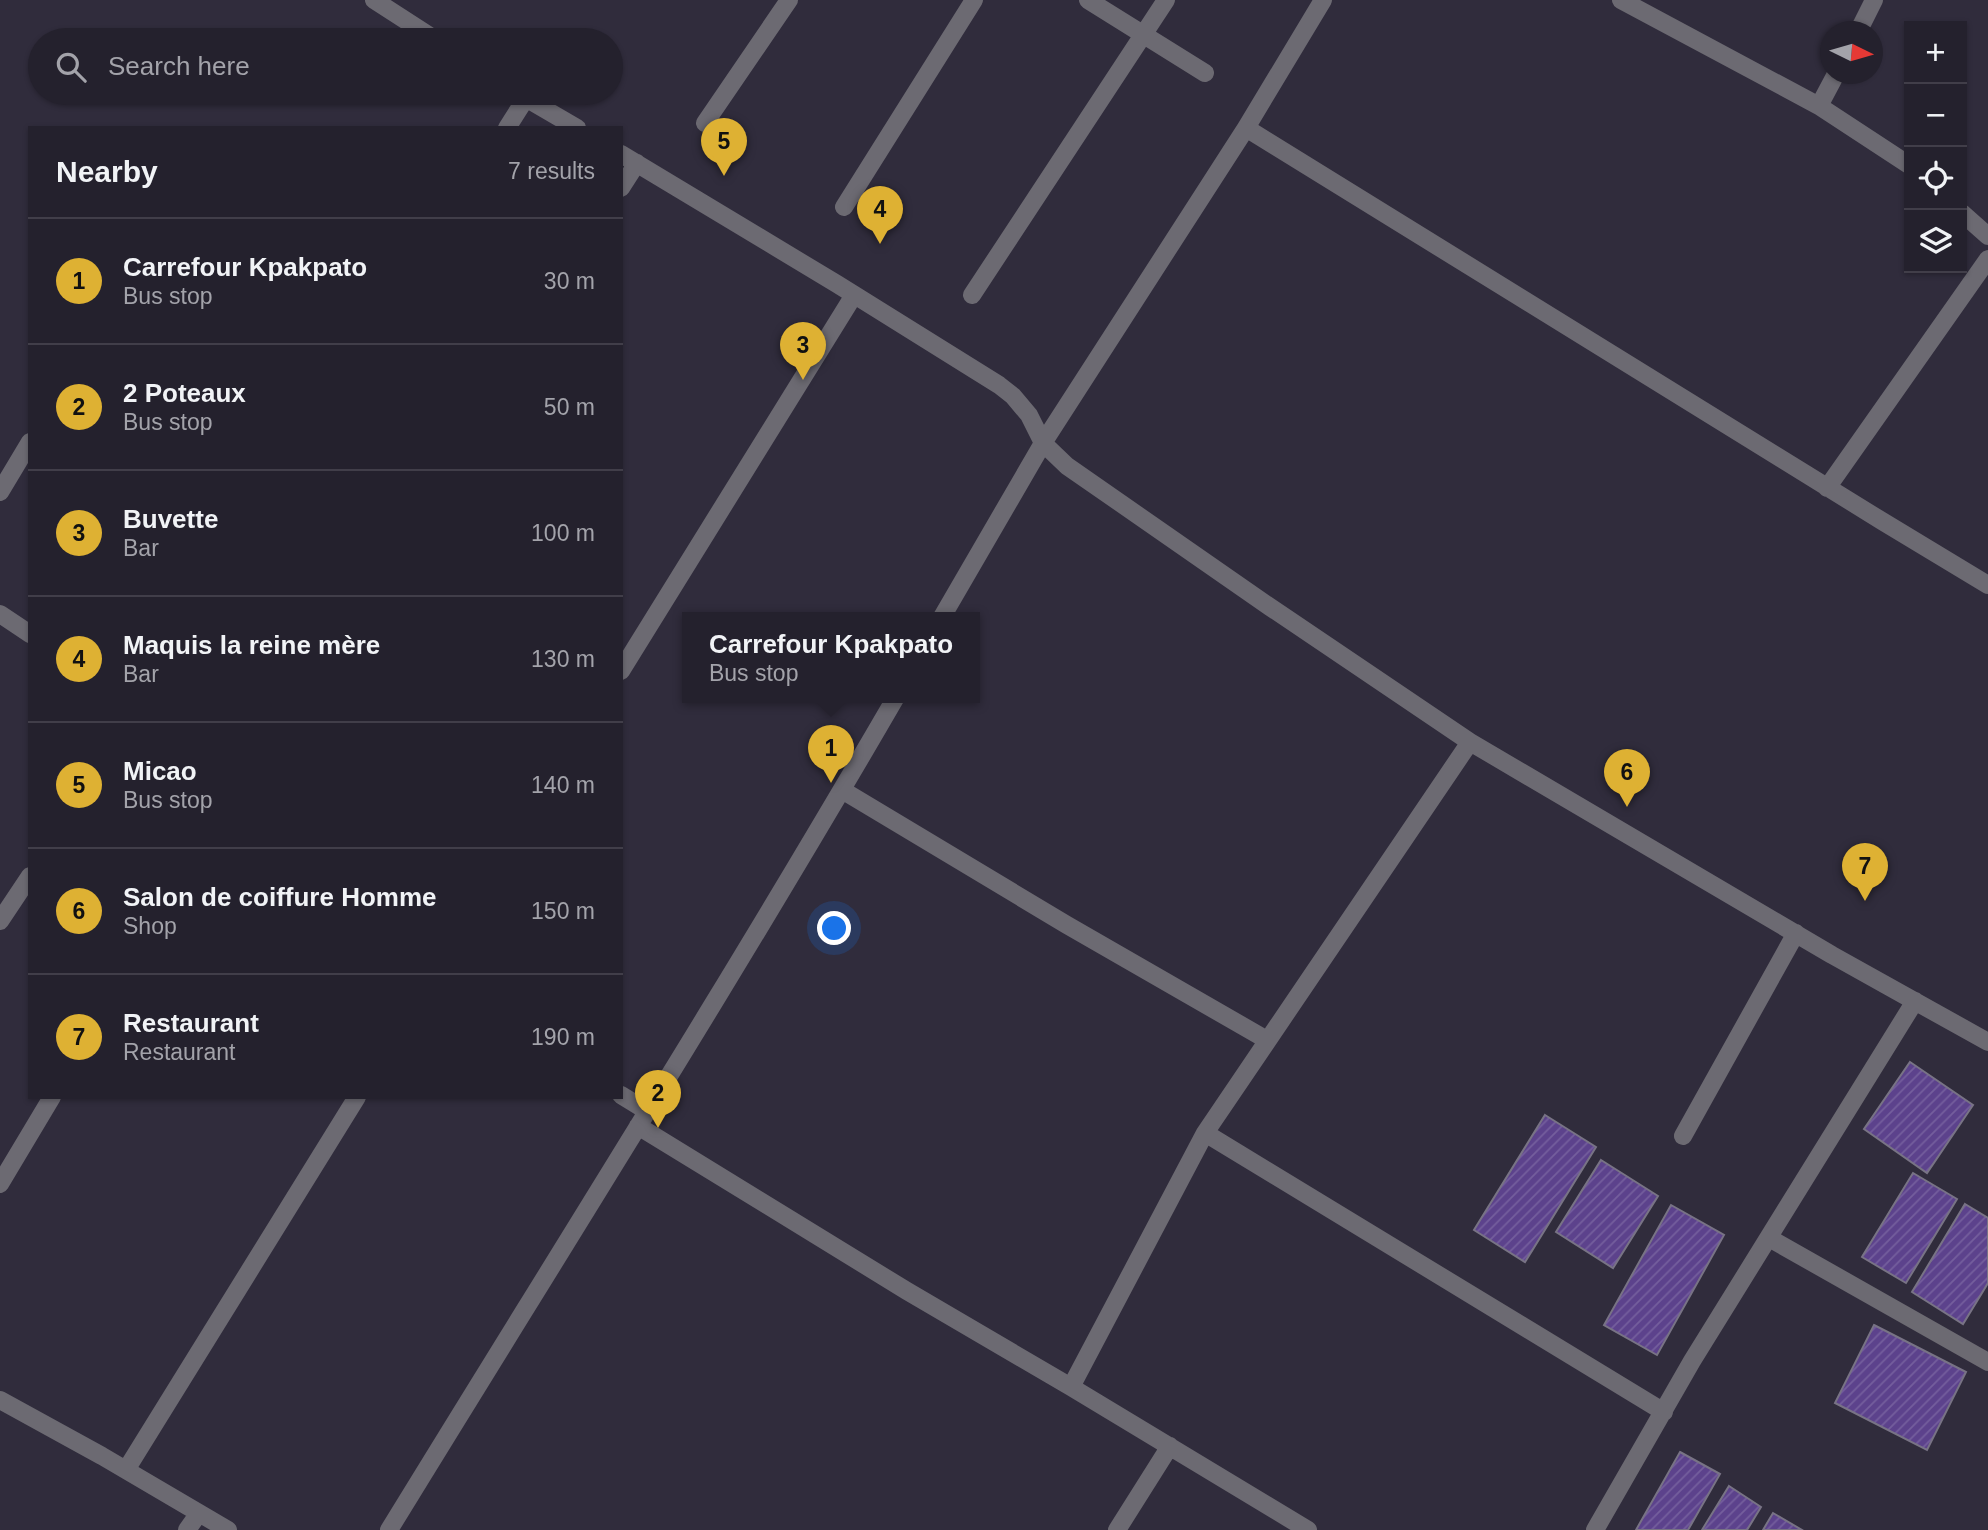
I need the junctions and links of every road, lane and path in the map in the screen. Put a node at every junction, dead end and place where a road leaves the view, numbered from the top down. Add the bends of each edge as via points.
1 (374, 0) edge
2 (789, 0) edge
3 (974, 0) edge
4 (1088, 0) edge
5 (1166, 0) edge
6 (1323, 0) edge
7 (1621, 0) edge
8 (1874, 0) edge
9 (1864, 21) edge
10 (417, 28) edge
11 (1144, 35) junction
12 (1205, 73) dead end
13 (1831, 84) edge
14 (517, 105) edge
15 (539, 105) edge
16 (1819, 106) junction
17 (705, 123) dead end
18 (508, 126) edge
19 (574, 126) edge
20 (1246, 128) junction
21 (623, 154) edge
22 (1904, 162) edge
23 (637, 163) junction
24 (623, 185) edge
25 (844, 208) dead end
26 (1967, 217) edge
27 (1988, 236) edge
28 (1988, 259) edge
29 (854, 295) junction
30 (972, 295) dead end
31 (1043, 443) junction
32 (28, 445) edge
33 (1827, 488) junction
34 (0, 492) edge
35 (1988, 585) edge
36 (945, 612) edge
37 (0, 614) edge
38 (28, 633) edge
39 (623, 668) edge
40 (892, 703) edge
41 (1470, 742) junction
42 (842, 789) junction
43 (28, 879) edge
44 (0, 921) edge
45 (1796, 933) junction
46 (1915, 1001) junction
47 (1267, 1040) junction
48 (1988, 1042) edge
49 (623, 1097) edge
50 (51, 1099) edge
51 (356, 1099) edge
52 (642, 1118) junction
53 (1205, 1133) junction
54 (1683, 1136) dead end
55 (0, 1184) edge
56 (1769, 1238) junction
57 (1988, 1362) edge
58 (1071, 1387) junction
59 (0, 1400) edge
60 (1664, 1412) junction
61 (1170, 1446) junction
62 (126, 1471) junction
63 (199, 1513) junction
64 (187, 1530) edge
65 (228, 1530) edge
66 (389, 1530) edge
67 (1116, 1530) edge
68 (1308, 1530) edge
69 (1595, 1530) edge

1 - 10 street
2 - 17 street
3 - 25 street
4 - 11 street
5 - 11 street
6 - 20 street
7 - 16 street
8 - 9 street
11 - 12 street
11 - 30 street
13 - 16 street
14 - 18 street
15 - 19 street
16 - 22 street
20 - 31 street
20 - 33 street
21 - 23 street
23 - 24 street
23 - 29 street
26 - 27 street
28 - 33 street
29 - 31 street via 1013,396
29 - 39 street
31 - 36 street
31 - 41 street via 1094,486
32 - 34 street
33 - 35 street
37 - 38 street
40 - 42 street
41 - 45 street
41 - 47 street
42 - 47 street
42 - 52 street
43 - 44 street
45 - 46 street
45 - 54 street
46 - 48 street
46 - 56 street
47 - 53 street
49 - 52 street
50 - 55 street
51 - 62 street
52 - 58 street via 907,1291
52 - 66 street
53 - 58 street
53 - 60 street
56 - 57 street
56 - 60 street
58 - 61 street
59 - 62 street
60 - 69 street
61 - 67 street
61 - 68 street
62 - 63 street
63 - 64 street
63 - 65 street

